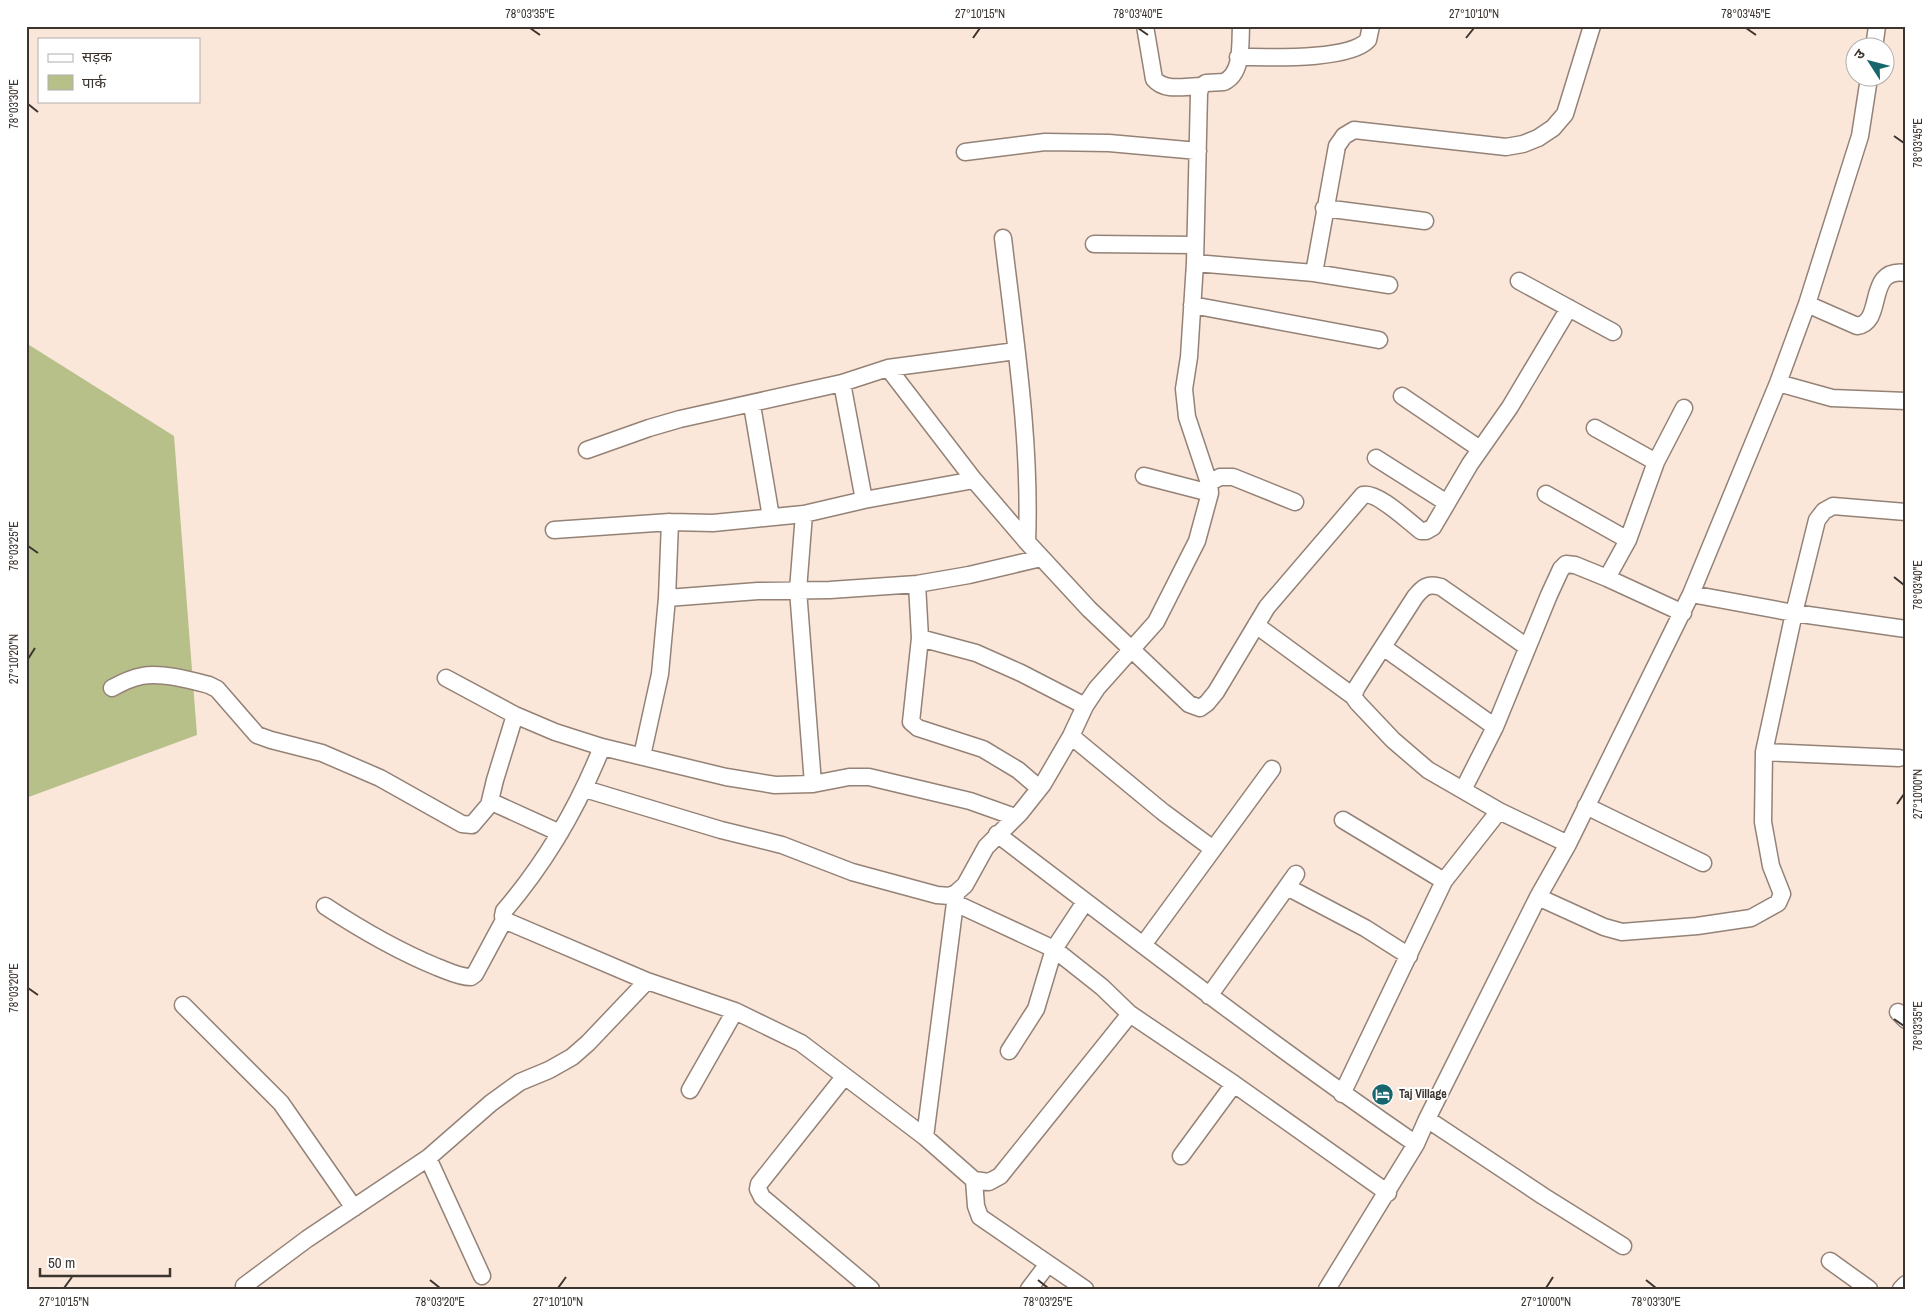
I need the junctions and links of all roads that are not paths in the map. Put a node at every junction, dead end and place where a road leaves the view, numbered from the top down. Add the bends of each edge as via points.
1 (1145, 26) edge
2 (1241, 26) edge
3 (1371, 26) edge
4 (1592, 26) edge
5 (1238, 57) junction
6 (1201, 86) junction
7 (1867, 88) edge
8 (1198, 151) junction
9 (965, 152) dead end
10 (1324, 208) junction
11 (1425, 221) dead end
12 (1003, 238) dead end
13 (1094, 244) dead end
14 (1195, 245) junction
15 (1195, 264) junction
16 (1314, 273) junction
17 (1906, 273) edge
18 (1519, 281) dead end
19 (1389, 285) dead end
20 (1807, 304) junction
21 (1192, 305) junction
22 (1569, 308) junction
23 (1613, 332) dead end
24 (1380, 340) dead end
25 (1016, 350) junction
26 (888, 368) junction
27 (842, 383) junction
28 (1778, 383) junction
29 (1402, 396) dead end
30 (1906, 401) edge
31 (752, 405) junction
32 (1684, 408) dead end
33 (1595, 428) dead end
34 (1480, 449) junction
35 (587, 450) dead end
36 (1376, 458) dead end
37 (1656, 462) junction
38 (1144, 476) dead end
39 (974, 480) junction
40 (1210, 488) junction
41 (1546, 494) dead end
42 (864, 500) junction
43 (1296, 502) dead end
44 (1447, 502) junction
45 (1906, 512) edge
46 (804, 514) junction
47 (770, 517) junction
48 (670, 522) junction
49 (554, 530) dead end
50 (1628, 540) junction
51 (1026, 542) junction
52 (1041, 558) junction
53 (1606, 578) junction
54 (917, 584) junction
55 (798, 590) junction
56 (1691, 594) junction
57 (667, 598) junction
58 (1682, 613) junction
59 (1794, 613) junction
60 (1256, 625) junction
61 (1906, 629) edge
62 (920, 638) junction
63 (1383, 647) junction
64 (1526, 648) junction
65 (1132, 650) junction
66 (446, 678) dead end
67 (112, 688) dead end
68 (1354, 696) junction
69 (1085, 706) junction
70 (515, 715) junction
71 (1495, 727) junction
72 (1071, 736) junction
73 (602, 748) junction
74 (1764, 752) junction
75 (642, 756) junction
76 (1899, 758) dead end
77 (1272, 769) dead end
78 (814, 784) junction
79 (1039, 788) junction
80 (585, 789) junction
81 (1463, 790) junction
82 (489, 805) junction
83 (1586, 806) junction
84 (1499, 811) junction
85 (1015, 817) junction
86 (1343, 820) dead end
87 (560, 833) junction
88 (996, 834) junction
89 (1568, 844) junction
90 (1213, 849) junction
91 (1704, 864) dead end
92 (1444, 881) junction
93 (956, 898) junction
94 (1538, 898) junction
95 (1086, 902) junction
96 (324, 906) dead end
97 (504, 920) junction
98 (1143, 945) junction
99 (1054, 949) junction
100 (1409, 956) junction
101 (647, 981) junction
102 (1209, 996) junction
103 (183, 1005) dead end
104 (736, 1010) junction
105 (1130, 1014) junction
106 (1009, 1051) dead end
107 (844, 1077) junction
108 (1234, 1084) junction
109 (690, 1090) dead end
110 (1342, 1094) junction
111 (1427, 1119) junction
112 (925, 1137) junction
113 (1416, 1144) junction
114 (1181, 1156) dead end
115 (428, 1158) junction
116 (974, 1180) junction
117 (1388, 1193) junction
118 (354, 1208) junction
119 (1623, 1246) dead end
120 (1830, 1261) dead end
121 (1048, 1264) junction
122 (482, 1276) dead end
123 (1906, 1284) edge
124 (244, 1286) dead end
125 (871, 1289) edge
126 (1029, 1289) edge
127 (1084, 1289) edge
128 (1327, 1289) edge
129 (1869, 1289) edge
130 (1901, 1289) edge

1 - 6 street via 1154,79 1158,84 1164,87
2 - 5 street
3 - 5 street via 1368,40 1356,48 1301,57
4 - 10 street via 1565,114 1552,128 1523,144 1506,147 1354,130 1337,146
5 - 6 street via 1234,73 1228,80
6 - 8 street
7 - 20 street via 1860,136
8 - 9 street via 1109,143 1045,142
8 - 14 street
10 - 11 street
10 - 16 street
12 - 25 street
13 - 14 street
14 - 15 street
15 - 16 street
15 - 21 street
16 - 19 street
17 - 20 street via 1892,273 1884,278 1869,320 1861,325 1856,326
18 - 22 street
20 - 28 street
21 - 24 street
21 - 40 street via 1184,389 1187,417
22 - 23 street
22 - 34 street via 1510,407
25 - 26 street
25 - 51 street via 1028,502
26 - 27 street
26 - 39 street
27 - 31 street
27 - 42 street
28 - 30 street via 1832,398
28 - 56 street
29 - 34 street
31 - 35 street via 680,419
31 - 47 street
32 - 37 street
33 - 37 street
34 - 44 street
36 - 44 street
37 - 50 street
38 - 40 street
39 - 42 street
39 - 51 street
40 - 43 street via 1220,477 1233,478
40 - 65 street via 1197,542 1156,622
41 - 50 street
42 - 46 street
44 - 60 street via 1433,527 1421,531 1378,498 1363,495
45 - 59 street via 1833,506 1824,511 1817,520 1811,539
46 - 47 street
46 - 55 street
47 - 48 street via 713,523
48 - 49 street
48 - 57 street
50 - 53 street
51 - 52 street
52 - 54 street
52 - 65 street
53 - 58 street
53 - 64 street via 1566,564
54 - 55 street
54 - 62 street
55 - 57 street
55 - 78 street
56 - 58 street
56 - 59 street
57 - 75 street via 660,674
58 - 83 street
59 - 61 street
59 - 74 street
60 - 65 street via 1216,692 1200,708 1189,704
60 - 68 street
62 - 69 street via 976,653
62 - 79 street via 911,722 918,728 983,749 1018,770
63 - 64 street via 1421,589 1432,584 1441,587
63 - 68 street
63 - 71 street
64 - 71 street
65 - 69 street
66 - 70 street
67 - 82 street via 128,680 156,675 209,685 218,689 257,735 322,752 380,778 462,824 472,825
68 - 81 street via 1392,740 1428,770
69 - 72 street
70 - 73 street
70 - 82 street
71 - 81 street
72 - 79 street
72 - 90 street
73 - 75 street
73 - 80 street
74 - 76 street
74 - 94 street via 1763,822 1771,866 1782,894 1774,907 1751,918 1622,932
75 - 78 street via 775,786
77 - 90 street
78 - 85 street via 849,777 870,777 970,801
79 - 85 street
80 - 87 street
80 - 93 street via 782,845 852,872
81 - 84 street
82 - 87 street via 499,804
83 - 89 street
83 - 91 street
84 - 89 street
84 - 92 street
85 - 88 street
86 - 92 street
87 - 97 street via 533,876 504,911
88 - 93 street
88 - 95 street
89 - 94 street
90 - 98 street
92 - 100 street
93 - 99 street
93 - 112 street
94 - 111 street
95 - 98 street
95 - 99 street
96 - 97 street via 389,944 464,977 475,974
97 - 101 street
98 - 102 street
99 - 105 street
99 - 106 street via 1036,1009
100 - 102 street via 1292,880
100 - 110 street
101 - 104 street
101 - 115 street via 572,1056 520,1082 490,1103
102 - 110 street
103 - 118 street via 281,1104
104 - 107 street via 801,1043
104 - 109 street
105 - 108 street
105 - 116 street via 1000,1176 989,1182
107 - 112 street
107 - 125 street via 758,1189 762,1197
108 - 114 street
108 - 117 street
110 - 113 street
111 - 113 street
111 - 119 street
112 - 116 street
113 - 117 street
115 - 118 street
115 - 122 street
116 - 121 street via 980,1217
117 - 128 street
118 - 124 street
120 - 129 street
121 - 126 street
121 - 127 street
123 - 130 street

